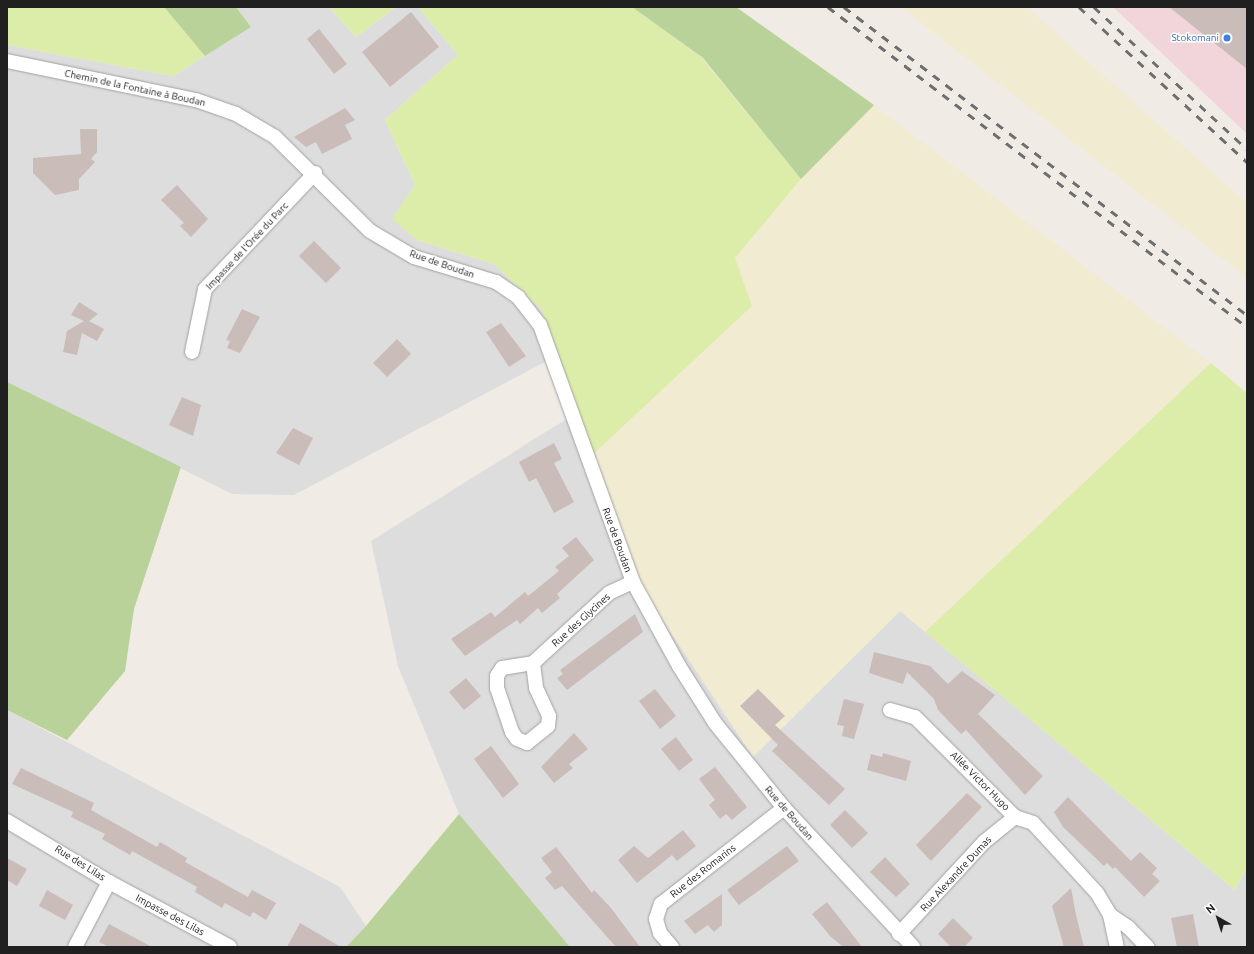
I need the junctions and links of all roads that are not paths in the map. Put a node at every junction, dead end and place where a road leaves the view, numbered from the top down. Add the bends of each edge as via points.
1 (7, 61) edge
2 (315, 174) junction
3 (192, 352) dead end
4 (632, 582) junction
5 (533, 664) junction
6 (890, 710) dead end
7 (784, 808) junction
8 (1015, 817) junction
9 (7, 821) edge
10 (109, 882) junction
11 (1110, 915) junction
12 (899, 934) junction
13 (75, 947) edge
14 (230, 947) edge
15 (672, 947) edge
16 (913, 947) edge
17 (1116, 947) edge
18 (1147, 947) edge

1 - 2 street, Chemin de la Fontaine à Boudan via 196,100 236,114 275,137
2 - 3 street, Impasse de l'Orée du Parc via 205,289
2 - 4 street, Rue de Boudan via 370,231 414,257 496,282 518,297 540,325
4 - 5 street, Rue des Glycines via 608,593
4 - 7 street, Rue de Boudan via 715,723
5 - 5 street via 502,668 497,676 512,732 516,740 527,743 548,726 549,716 536,688
6 - 8 street, Allée Victor Hugo via 915,717
7 - 12 street, Rue de Boudan
7 - 15 street, Rue des Romarins via 660,904 658,926
8 - 11 street, Allée Victor Hugo via 1033,823 1097,893
8 - 12 street, Rue Alexandre Dumas via 984,842
9 - 10 street, Rue des Lilas
10 - 13 street, Rue des Lilas
10 - 14 street, Impasse des Lilas
11 - 17 street, Allée Victor Hugo
11 - 18 street, Allée Victor Hugo
12 - 16 street, Rue de Boudan

